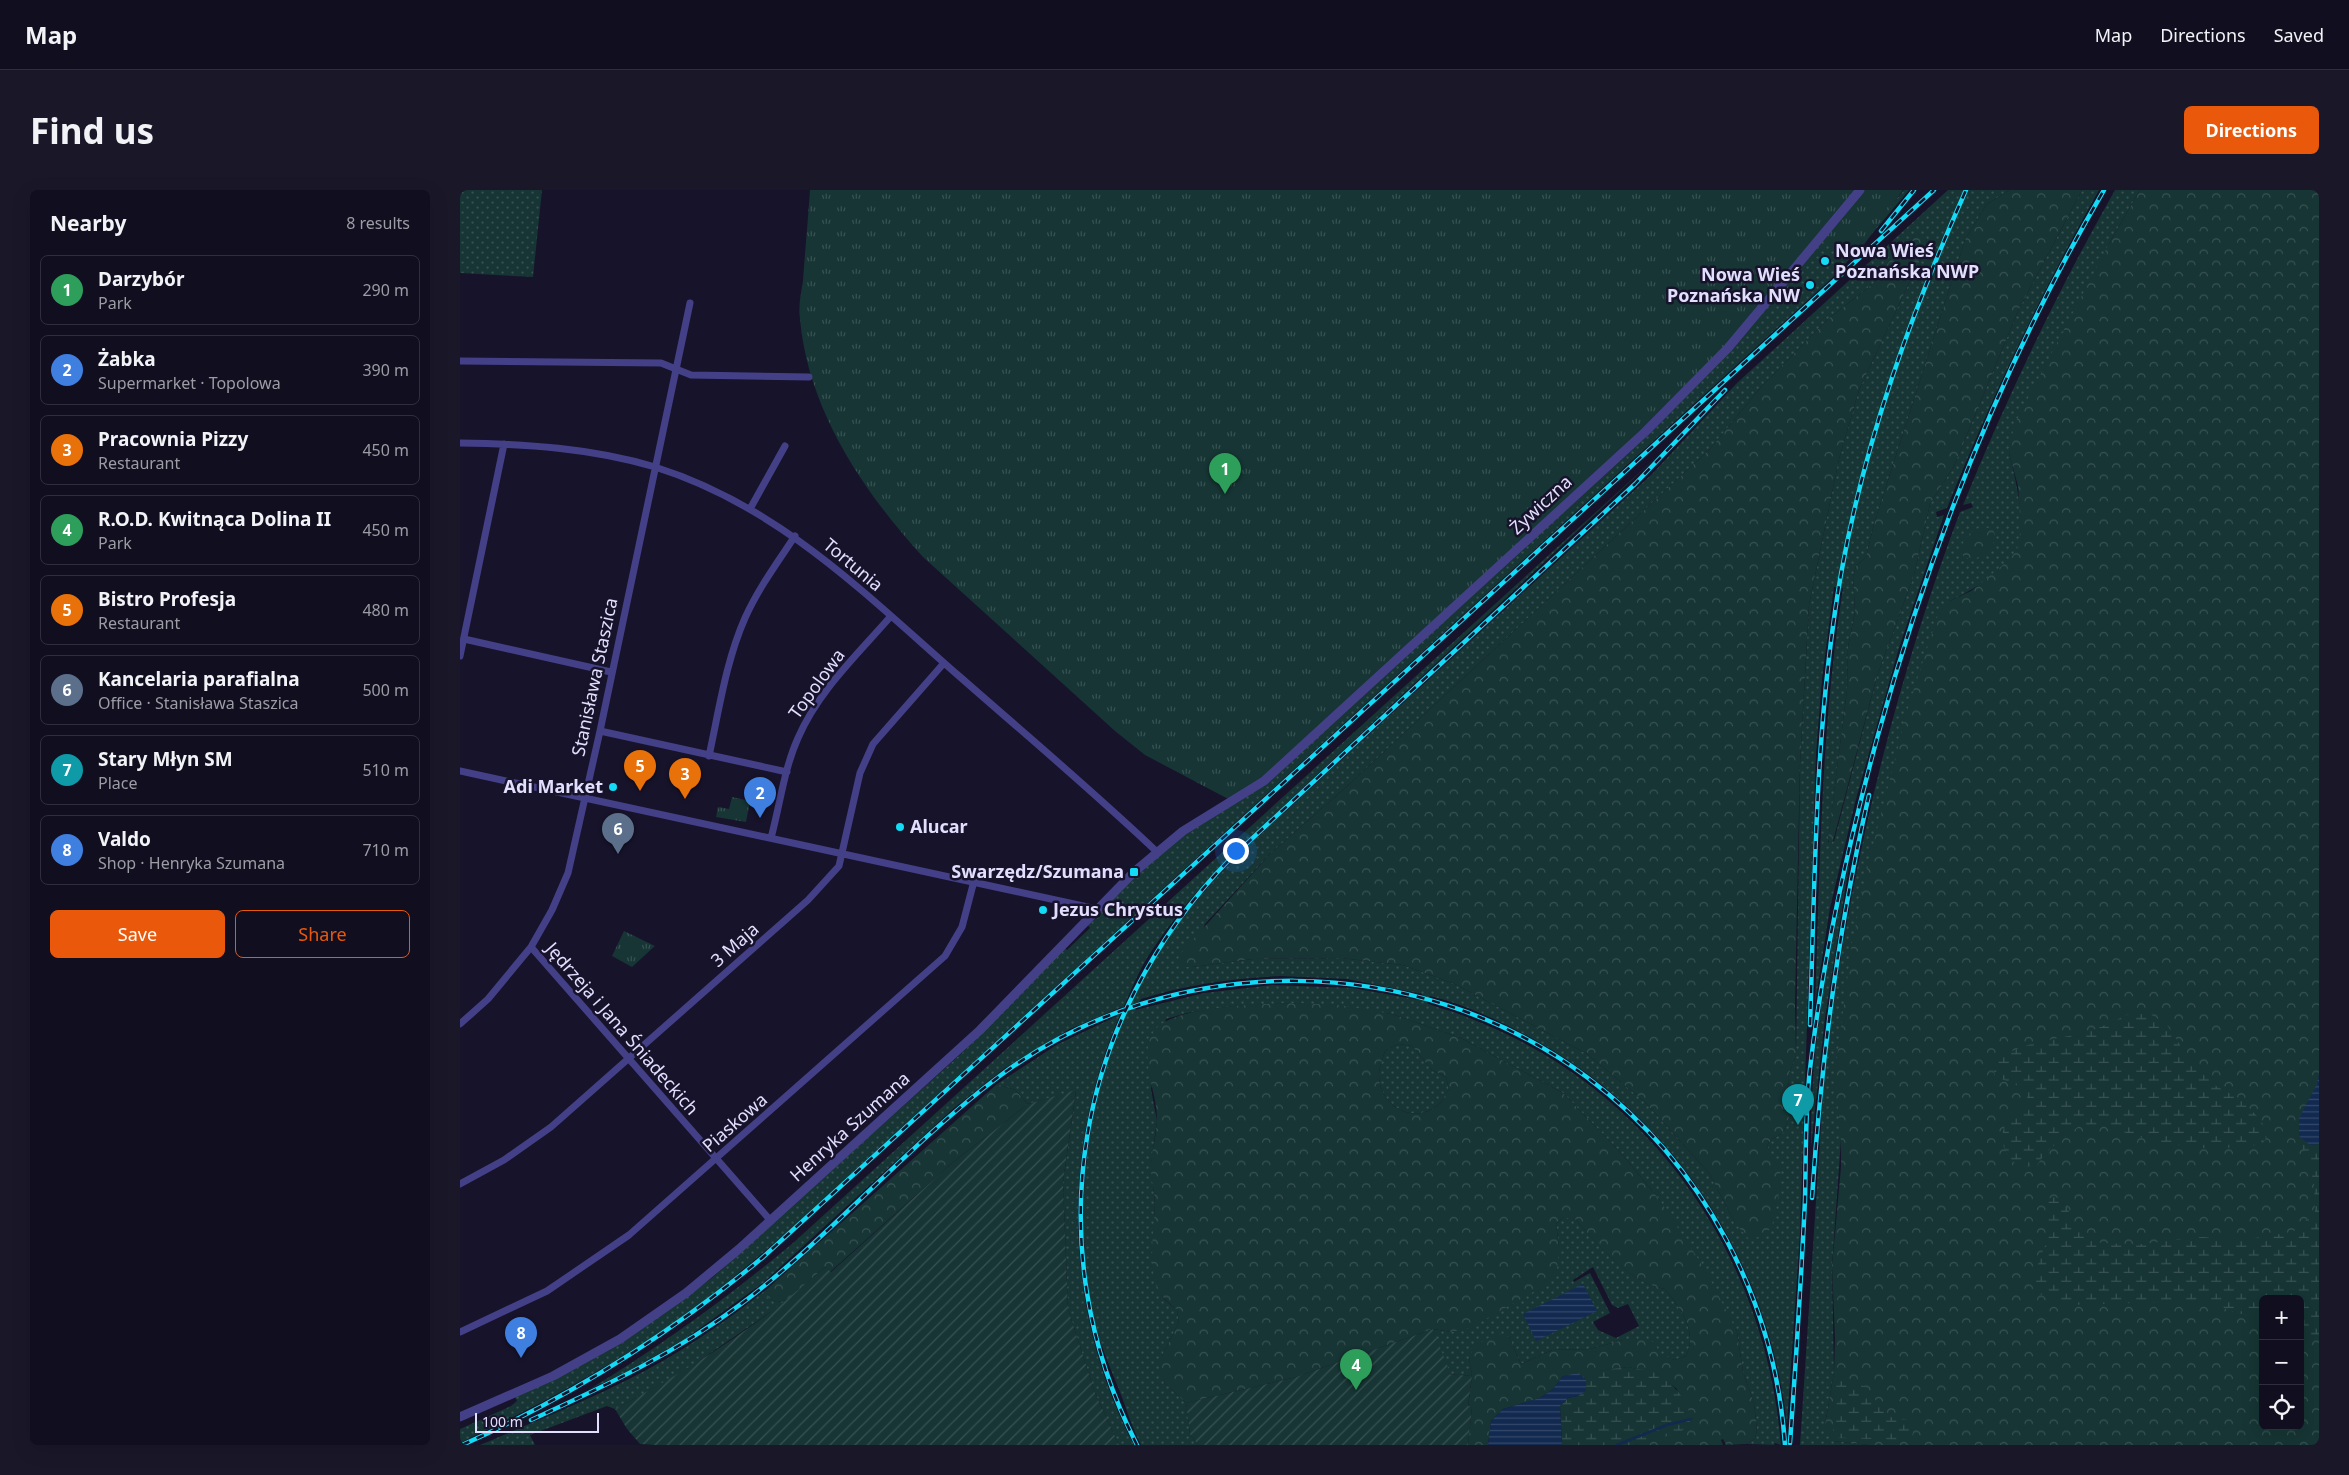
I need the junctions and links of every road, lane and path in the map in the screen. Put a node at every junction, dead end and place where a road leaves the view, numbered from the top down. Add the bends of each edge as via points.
1 (1860, 190) edge
2 (690, 303) dead end
3 (460, 361) edge
4 (675, 370) junction
5 (809, 377) dead end
6 (460, 443) edge
7 (504, 444) junction
8 (785, 446) dead end
9 (655, 468) junction
10 (750, 509) junction
11 (794, 536) junction
12 (891, 616) junction
13 (464, 639) junction
14 (460, 656) edge
15 (944, 663) junction
16 (611, 672) junction
17 (600, 731) junction
18 (709, 756) junction
19 (460, 771) edge
20 (787, 772) junction
21 (585, 798) junction
22 (1213, 812) joint
23 (771, 838) junction
24 (1157, 852) junction
25 (843, 854) junction
26 (974, 881) junction
27 (1097, 909) junction
28 (531, 947) junction
29 (460, 1024) edge
30 (628, 1059) junction
31 (716, 1160) junction
32 (460, 1184) edge
33 (771, 1221) junction
34 (460, 1332) edge
35 (460, 1417) edge

1 - 22 street, Żywiczna via 1743,332 1656,421 1281,765 1254,787
2 - 4 street, Stanisława Staszica
3 - 4 street via 661,363
4 - 5 street via 691,375
4 - 9 street, Stanisława Staszica
6 - 7 street, Tortunia
7 - 9 street, Tortunia via 572,450
7 - 13 street
8 - 10 street
9 - 10 street, Tortunia
9 - 16 street, Stanisława Staszica
10 - 11 street, Tortunia
11 - 12 street, Tortunia
11 - 18 street via 752,603 741,628
12 - 15 street, Tortunia
12 - 20 street, Topolowa via 810,714 793,749
13 - 14 street
13 - 16 street
15 - 24 street, Tortunia
15 - 25 street, 3 Maja via 872,744 860,773
16 - 17 street, Stanisława Staszica
17 - 18 street
17 - 21 street, Stanisława Staszica
18 - 20 street
19 - 21 street
20 - 23 street, Topolowa
21 - 23 street
21 - 28 street, Stanisława Staszica via 568,873
22 - 24 street, Henryka Szumana
23 - 25 street
24 - 27 street, Henryka Szumana
25 - 26 street
25 - 30 street, 3 Maja via 838,870 808,900
26 - 27 street
26 - 31 street, Piaskowa via 958,938 940,961
27 - 33 street, Henryka Szumana via 980,1030
28 - 29 street, Stanisława Staszica via 488,999
28 - 30 street, Jędrzeja i Jana Śniadeckich
30 - 31 street, Jędrzeja i Jana Śniadeckich
30 - 32 street, 3 Maja via 546,1131 504,1160
31 - 33 street, Jędrzeja i Jana Śniadeckich
31 - 34 street, Piaskowa via 629,1235 582,1268 523,1304
33 - 35 street, Henryka Szumana via 714,1271 639,1327 560,1372

